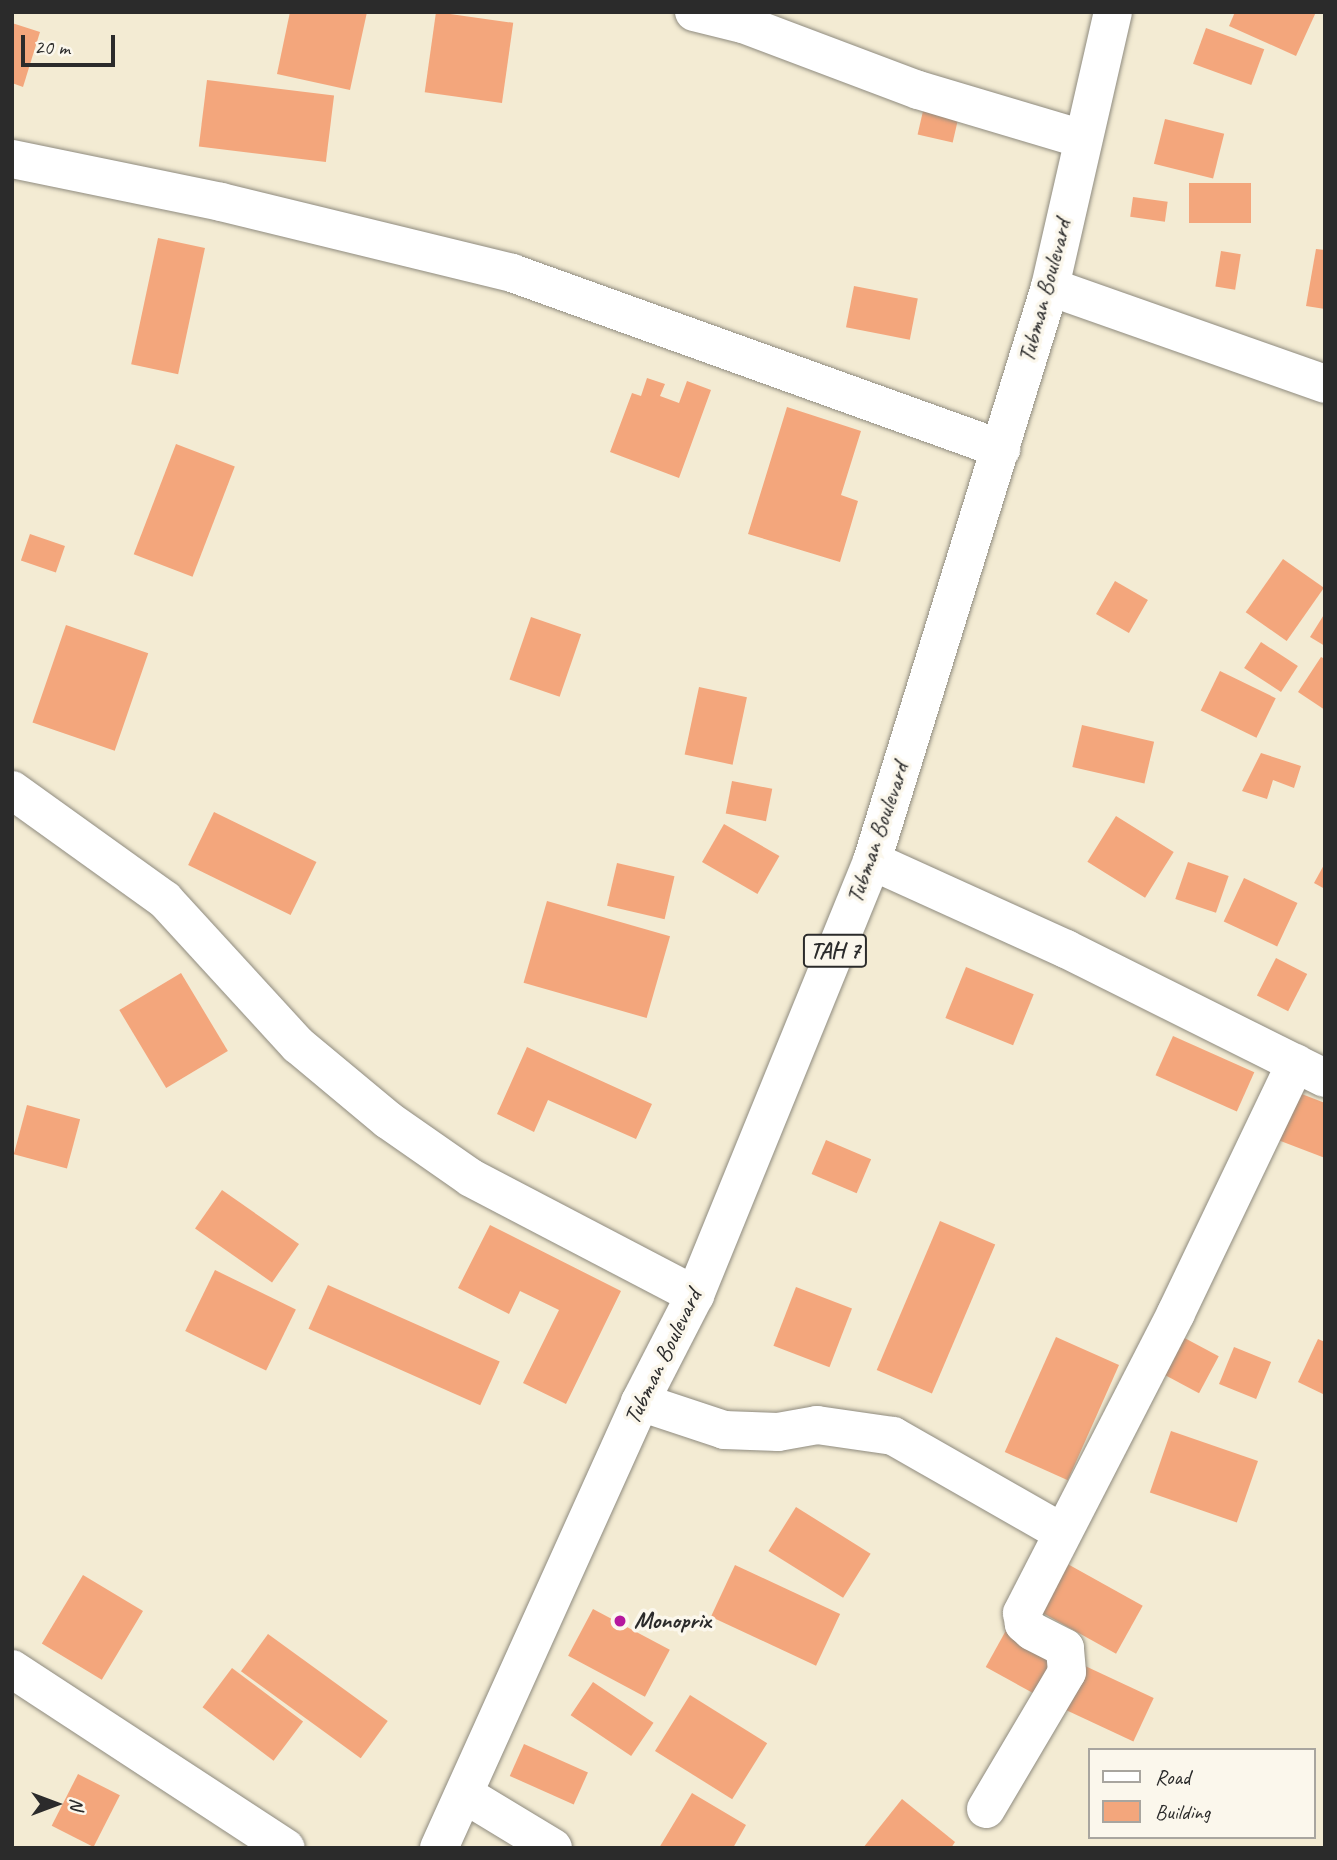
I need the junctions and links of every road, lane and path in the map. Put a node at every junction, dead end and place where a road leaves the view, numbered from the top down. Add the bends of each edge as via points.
1 (694, 12) edge
2 (1113, 12) edge
3 (1082, 139) junction
4 (12, 159) edge
5 (1050, 287) junction
6 (1325, 384) edge
7 (1001, 449) junction
8 (12, 790) edge
9 (872, 861) junction
10 (1310, 1071) edge
11 (695, 1295) junction
12 (640, 1402) junction
13 (1060, 1532) junction
14 (12, 1669) edge
15 (464, 1794) junction
16 (986, 1809) dead end
17 (286, 1848) edge
18 (439, 1848) edge
19 (553, 1848) edge

1 - 3 main road via 743,24 918,90
2 - 3 main road, Tubman Boulevard / TAH 7
3 - 5 main road, Tubman Boulevard / TAH 7
4 - 7 main road via 221,202 512,273
5 - 6 main road
5 - 7 main road, Tubman Boulevard / TAH 7
7 - 9 main road, Tubman Boulevard / TAH 7
8 - 11 main road via 164,900 298,1045 388,1120 471,1178
9 - 10 main road via 1066,949
9 - 11 main road, Tubman Boulevard / TAH 7
10 - 13 main road
11 - 12 main road, Tubman Boulevard / TAH 7
12 - 13 main road via 724,1430 778,1432 817,1425 893,1436
12 - 15 main road, Tubman Boulevard / TAH 7
13 - 16 main road via 1022,1613 1024,1624 1032,1631 1065,1648 1067,1672
14 - 17 main road
15 - 18 main road, Tubman Boulevard / TAH 7
15 - 19 main road

